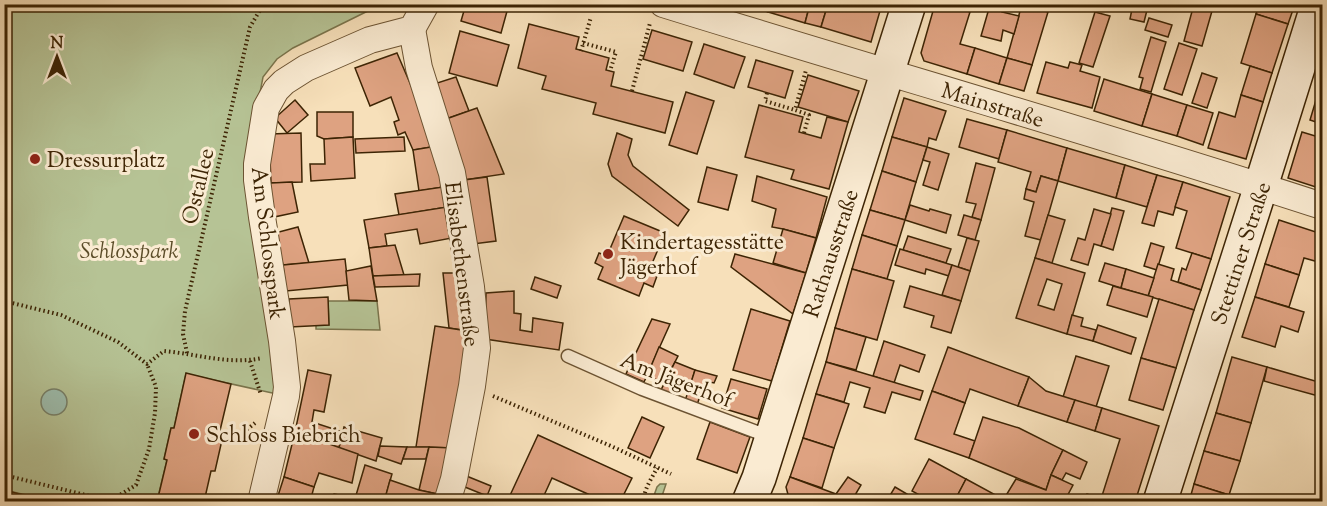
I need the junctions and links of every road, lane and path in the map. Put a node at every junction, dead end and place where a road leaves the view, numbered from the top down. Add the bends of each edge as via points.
1 (260, 4) edge
2 (285, 4) edge
3 (426, 4) edge
4 (909, 4) edge
5 (1318, 4) edge
6 (260, 10) junction
7 (657, 10) edge
8 (591, 17) dead end
9 (412, 29) junction
10 (583, 43) junction
11 (812, 49) junction
12 (581, 51) dead end
13 (610, 71) dead end
14 (888, 72) junction
15 (632, 91) dead end
16 (767, 93) dead end
17 (795, 110) junction
18 (804, 133) dead end
19 (1261, 186) junction
20 (1323, 206) edge
21 (4, 301) edge
22 (187, 353) junction
23 (568, 356) dead end
24 (147, 364) junction
25 (472, 386) junction
26 (260, 403) dead end
27 (256, 422) dead end
28 (772, 438) junction
29 (233, 441) dead end
30 (657, 468) junction
31 (671, 474) dead end
32 (4, 475) edge
33 (261, 501) edge
34 (447, 501) edge
35 (644, 501) edge
36 (749, 501) edge
37 (1160, 501) edge

1 - 6 path
2 - 6 path
3 - 9 street
4 - 14 street, Rathausstraße
5 - 19 street, Stettiner Straße
6 - 22 path, Ostallee via 250,27 185,311 183,334
7 - 11 street, Mainstraße
7 - 15 path
8 - 10 path
9 - 25 street, Elisabethenstraße via 419,68 452,173 462,232 477,348
9 - 33 street, Am Schlosspark via 370,40 306,68 276,90 266,108 257,180 287,387
10 - 12 path
10 - 13 path via 615,52
11 - 14 street, Mainstraße
11 - 17 path
14 - 19 street, Mainstraße
14 - 28 street, Rathausstraße
16 - 17 path via 765,101
17 - 18 path via 809,114
19 - 20 street, Mainstraße
19 - 37 street, Stettiner Straße
21 - 24 path via 61,315 118,342
22 - 24 path via 164,351
22 - 26 path via 226,361 250,361 262,393
23 - 28 lane, Am Jägerhof via 642,389
24 - 32 path via 156,387 155,413 149,449 136,485 110,501
25 - 30 path
25 - 34 street, Elisabethenstraße
27 - 29 path
28 - 36 street, Rathausstraße
30 - 31 path
30 - 35 path

